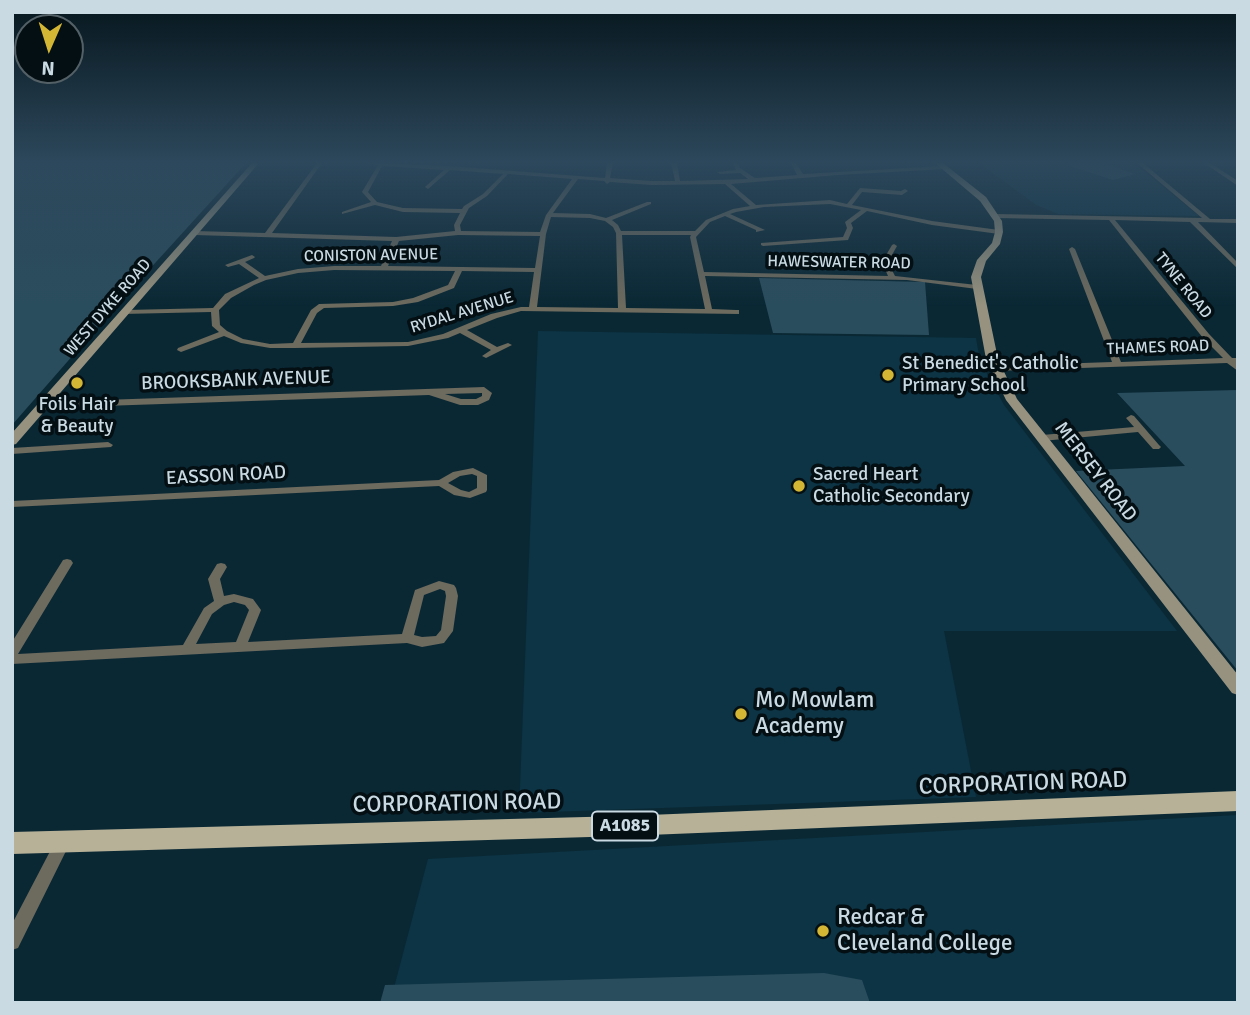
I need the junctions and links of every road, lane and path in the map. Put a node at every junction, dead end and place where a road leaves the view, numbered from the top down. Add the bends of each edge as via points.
1 (215, 210) edge
2 (285, 210) edge
3 (351, 210) edge
4 (425, 210) edge
5 (552, 210) edge
6 (635, 210) edge
7 (737, 210) edge
8 (864, 210) edge
9 (872, 210) edge
10 (992, 210) edge
11 (1196, 210) edge
12 (463, 211) joint
13 (343, 213) dead end
14 (723, 214) junction
15 (549, 215) junction
16 (996, 216) junction
17 (1110, 218) junction
18 (607, 220) junction
19 (1192, 220) junction
20 (1208, 220) junction
21 (1238, 221) edge
22 (758, 231) dead end
23 (999, 232) junction
24 (195, 233) junction
25 (458, 233) junction
26 (619, 233) junction
27 (694, 233) junction
28 (268, 234) junction
29 (544, 234) junction
30 (396, 239) junction
31 (763, 244) dead end
32 (894, 246) dead end
33 (1072, 249) dead end
34 (252, 257) dead end
35 (240, 261) junction
36 (228, 265) dead end
37 (1238, 267) edge
38 (383, 268) junction
39 (460, 269) junction
40 (539, 270) junction
41 (701, 274) junction
42 (264, 278) junction
43 (893, 278) junction
44 (977, 287) junction
45 (217, 307) junction
46 (129, 308) junction
47 (533, 308) junction
48 (622, 310) junction
49 (709, 312) junction
50 (736, 312) dead end
51 (461, 330) junction
52 (224, 333) junction
53 (508, 345) dead end
54 (295, 346) junction
55 (181, 350) dead end
56 (496, 351) junction
57 (486, 356) dead end
58 (1233, 360) edge
59 (1118, 363) junction
60 (996, 369) junction
61 (1238, 369) edge
62 (430, 392) junction
63 (44, 405) junction
64 (1131, 418) dead end
65 (1141, 429) junction
66 (1042, 438) junction
67 (12, 441) edge
68 (108, 445) dead end
69 (1156, 447) dead end
70 (12, 451) edge
71 (441, 483) dead end
72 (12, 504) edge
73 (67, 563) dead end
74 (221, 567) dead end
75 (220, 602) junction
76 (407, 638) junction
77 (240, 647) junction
78 (187, 650) junction
79 (12, 653) edge
80 (12, 659) edge
81 (1238, 688) edge
82 (1238, 801) edge
83 (63, 841) junction
84 (12, 843) edge
85 (12, 942) edge

1 - 24 street, WEST DYKE ROAD
2 - 28 street
3 - 13 street
4 - 12 street
5 - 15 street
6 - 18 street
7 - 14 street
8 - 31 street via 848,222 846,239 779,247
9 - 23 street
10 - 16 street
11 - 20 street
12 - 25 street
14 - 22 street via 762,230
14 - 27 street
15 - 18 street
15 - 29 street
16 - 17 street
16 - 23 street
17 - 19 street
17 - 58 street, TYNE ROAD via 1206,336
18 - 26 street
19 - 20 street
19 - 37 street
20 - 21 street
23 - 44 street, MERSEY ROAD via 996,244 976,271
24 - 28 street
24 - 46 street, WEST DYKE ROAD
25 - 29 street
25 - 30 street
26 - 27 street
26 - 48 street
27 - 41 street
28 - 30 street
29 - 40 street
30 - 38 street
32 - 43 street via 886,262
33 - 59 street
34 - 35 street
35 - 36 street
35 - 42 street
38 - 39 street, CONISTON AVENUE
38 - 42 street, CONISTON AVENUE via 311,270
39 - 40 street, CONISTON AVENUE
39 - 54 street via 451,286 415,300 322,306
40 - 47 street
41 - 43 street, HAWESWATER ROAD
41 - 49 street
42 - 45 street, CONISTON AVENUE
43 - 44 street, HAWESWATER ROAD
44 - 60 street, MERSEY ROAD
45 - 46 street
45 - 52 street via 216,326
46 - 63 street, WEST DYKE ROAD
47 - 48 street, RYDAL AVENUE
47 - 51 street, RYDAL AVENUE via 494,316
48 - 49 street, RYDAL AVENUE
49 - 50 street, RYDAL AVENUE
51 - 54 street, RYDAL AVENUE via 408,344
51 - 56 street
52 - 54 street, RYDAL AVENUE via 255,344
52 - 55 street
53 - 56 street
56 - 57 street
58 - 59 street, THAMES ROAD
58 - 61 street, TYNE ROAD
59 - 60 street, THAMES ROAD
60 - 66 street, MERSEY ROAD via 1012,400
62 - 62 street, BROOKSBANK AVENUE via 484,390 488,393 478,402 460,402
62 - 63 street, BROOKSBANK AVENUE
63 - 67 street, WEST DYKE ROAD
64 - 65 street
65 - 66 street
65 - 69 street
66 - 81 street, MERSEY ROAD
68 - 70 street
71 - 72 street, EASSON ROAD
73 - 79 street
74 - 75 street via 214,579
75 - 77 street via 234,598 249,602 255,610
75 - 78 street via 208,611
76 - 76 street via 422,642 440,639 447,631 450,588 439,584 419,593
76 - 77 street
77 - 78 street
78 - 80 street
82 - 83 main road, CORPORATION ROAD / A1085 via 624,827
83 - 84 main road, CORPORATION ROAD / A1085
83 - 85 street

